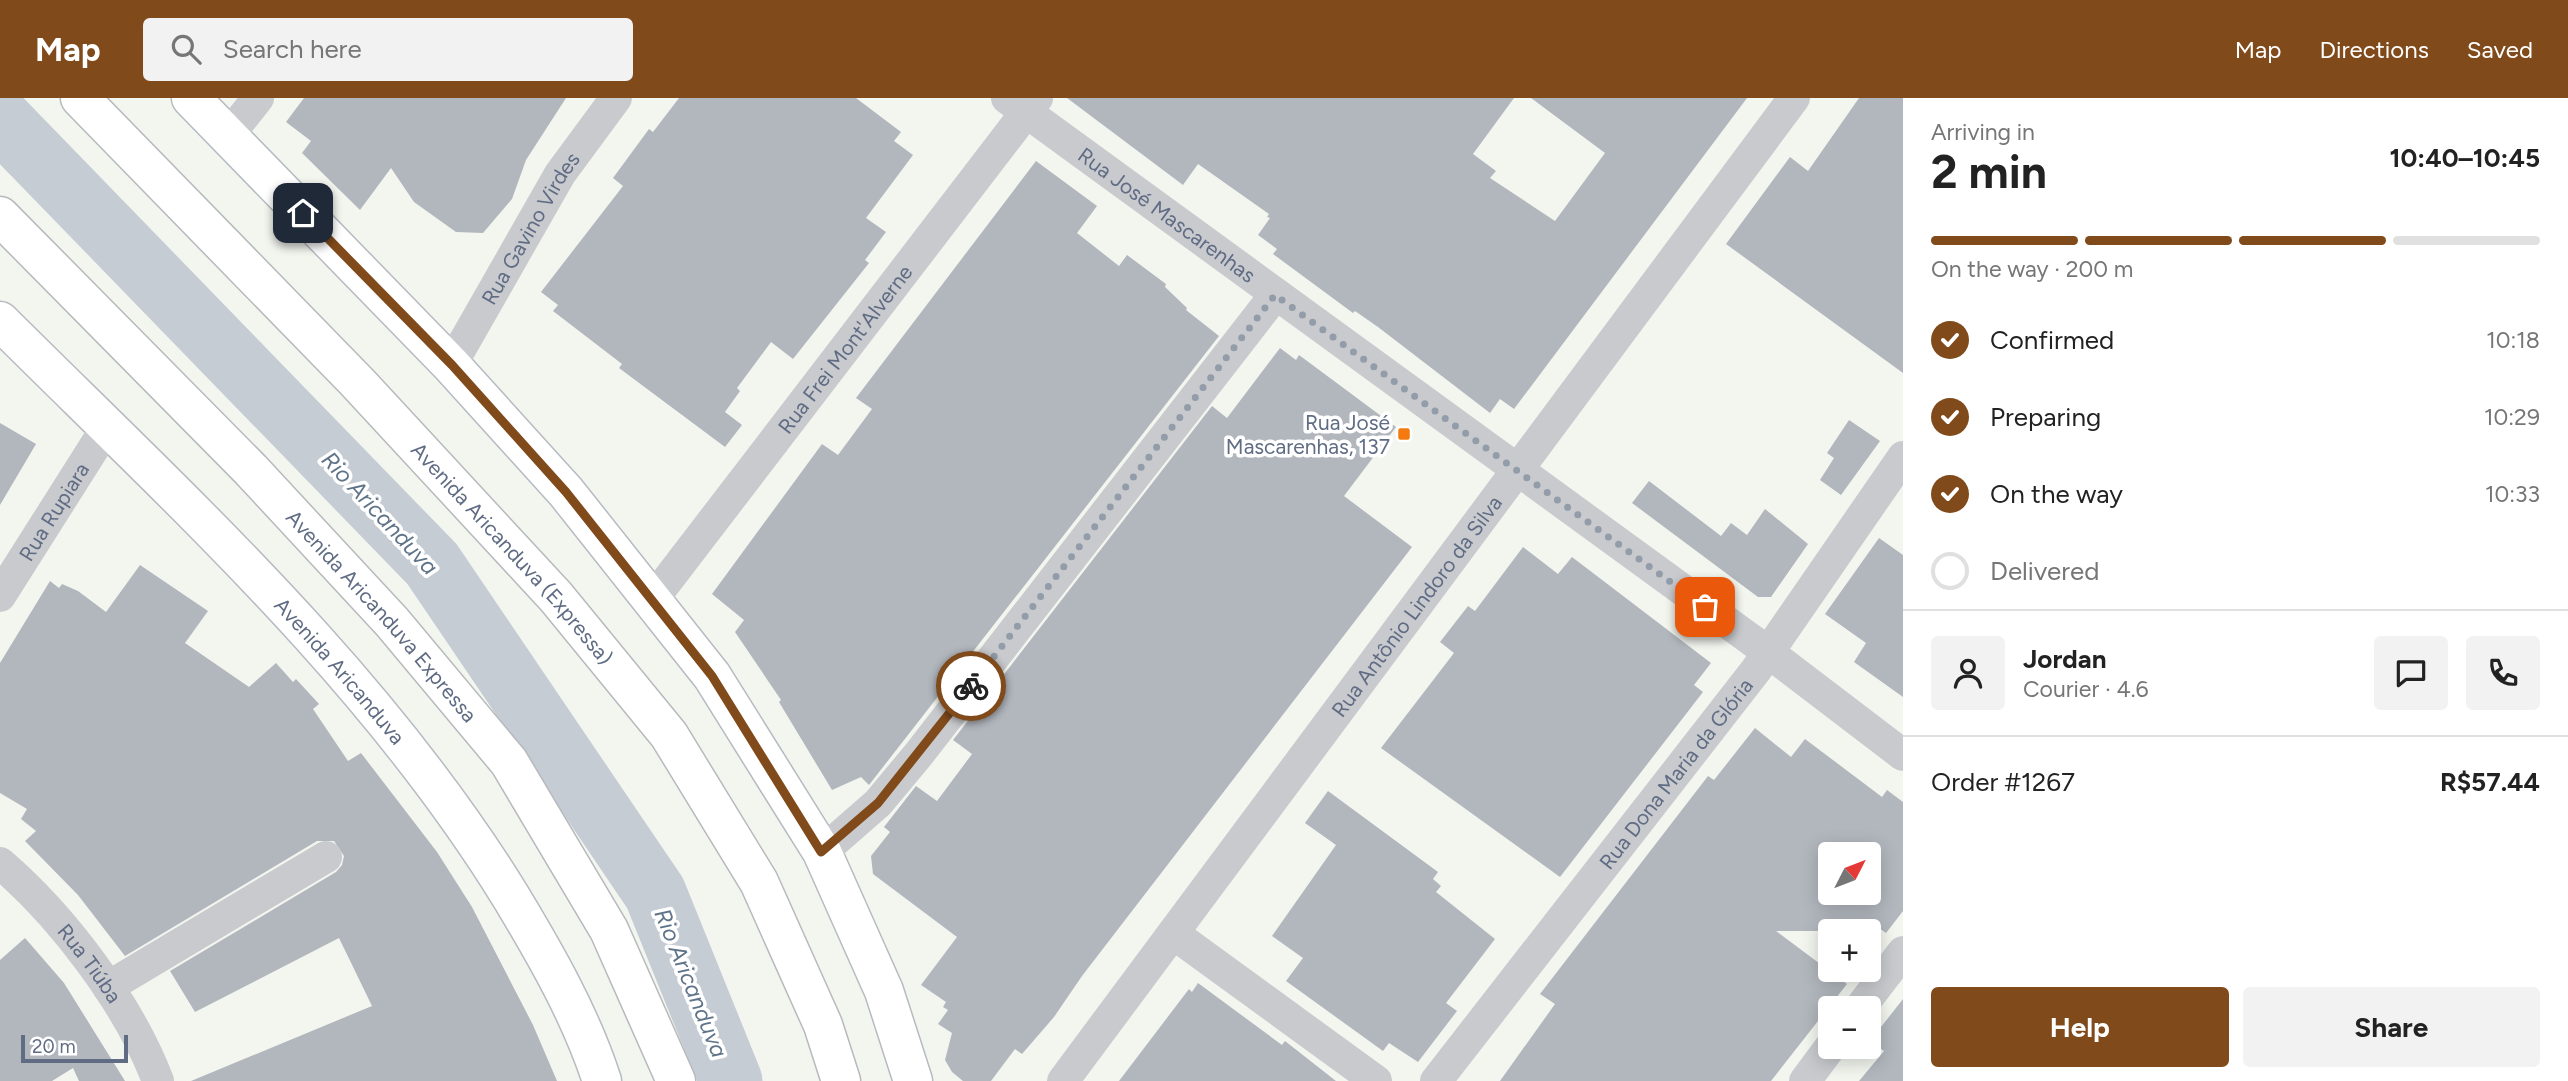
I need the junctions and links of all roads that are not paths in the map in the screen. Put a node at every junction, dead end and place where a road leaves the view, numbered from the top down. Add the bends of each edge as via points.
1 (80, 98) edge
2 (191, 98) edge
3 (258, 98) edge
4 (616, 98) edge
5 (1794, 98) edge
6 (1024, 103) edge
7 (228, 136) junction
8 (0, 216) edge
9 (1275, 295) junction
10 (0, 321) edge
11 (452, 365) junction
12 (107, 427) junction
13 (1903, 457) edge
14 (1517, 470) junction
15 (0, 596) edge
16 (653, 599) junction
17 (1768, 652) junction
18 (1903, 755) edge
19 (821, 852) junction
20 (326, 857) dead end
21 (0, 863) edge
22 (1174, 934) junction
23 (1903, 952) edge
24 (108, 987) junction
25 (1869, 996) edge
26 (1821, 1059) edge
27 (158, 1081) edge
28 (602, 1081) edge
29 (676, 1081) edge
30 (841, 1081) edge
31 (913, 1081) edge
32 (1063, 1081) edge
33 (1376, 1081) edge
34 (1436, 1081) edge
35 (1805, 1081) edge

1 - 30 main road, Avenida Aricanduva (Expressa) via 358,383 518,556 669,735 759,882 823,1025
2 - 7 main road
3 - 7 street
4 - 11 street, Rua Gavino Virdes via 560,174
5 - 14 street, Rua Antônio Lindoro da Silva
6 - 9 street, Rua José Mascarenhas
6 - 16 street, Rua Frei Mont'Alverne
7 - 11 main road
8 - 29 main road, Avenida Aricanduva Expressa via 251,470 392,622 509,762 608,930
9 - 14 street, Rua José Mascarenhas
9 - 19 street via 918,755 878,803
10 - 12 main road, Avenida Aricanduva
11 - 16 main road via 566,492
12 - 15 street, Rua Rupiara
12 - 28 main road, Avenida Aricanduva via 244,563 416,758 475,839 545,952
13 - 17 street, Rua Dona Maria da Glória
14 - 17 street, Rua José Mascarenhas
14 - 22 street, Rua Antônio Lindoro da Silva
16 - 19 main road via 712,676
17 - 18 street, Rua José Mascarenhas
17 - 34 street, Rua Dona Maria da Glória
19 - 31 main road via 884,991
20 - 24 street
21 - 24 street, Rua Tiúba via 60,923
22 - 32 street, Rua Antônio Lindoro da Silva
22 - 33 street
23 - 25 street
24 - 27 street, Rua Tiúba
26 - 35 street

